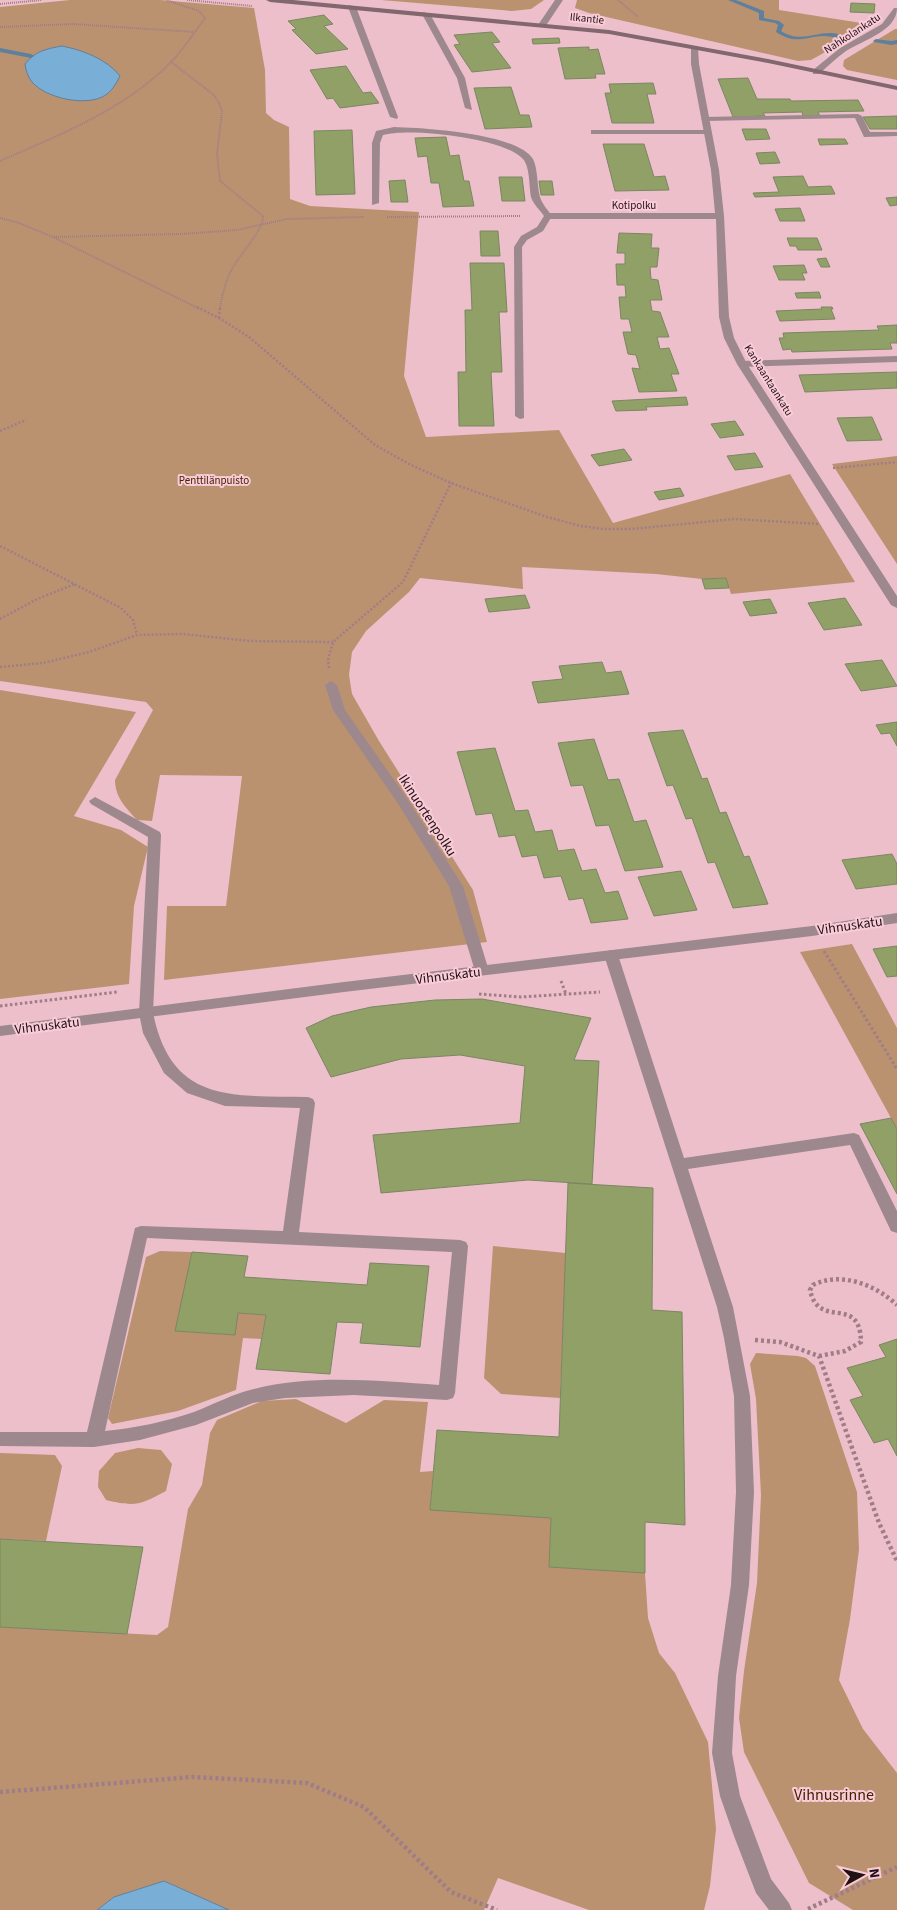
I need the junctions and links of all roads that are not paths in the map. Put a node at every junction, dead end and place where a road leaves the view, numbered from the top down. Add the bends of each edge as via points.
1 (270, 0) edge
2 (559, 0) edge
3 (352, 8) junction
4 (897, 10) edge
5 (426, 14) junction
6 (542, 25) junction
7 (694, 48) junction
8 (816, 72) junction
9 (897, 88) edge
10 (469, 108) dead end
11 (394, 117) dead end
12 (705, 120) junction
13 (594, 132) dead end
14 (707, 132) junction
15 (897, 134) edge
16 (375, 203) dead end
17 (548, 216) junction
18 (720, 216) junction
19 (897, 359) edge
20 (742, 364) junction
21 (520, 416) dead end
22 (897, 605) edge
23 (331, 685) road end
24 (95, 801) dead end
25 (897, 918) edge
26 (611, 954) junction
27 (482, 971) junction
28 (146, 1012) junction
29 (0, 1031) edge
30 (679, 1165) junction
31 (897, 1227) edge
32 (290, 1238) junction
33 (0, 1439) edge
34 (94, 1440) junction
35 (782, 1910) edge

1 - 3 main road, Ilkantie
2 - 6 street
3 - 5 main road, Ilkantie
3 - 11 street
4 - 8 street, Nahkolankatu via 885,26 844,50
5 - 6 main road, Ilkantie
5 - 10 street via 461,78
6 - 7 main road, Ilkantie via 609,32
7 - 8 main road, Ilkantie
7 - 12 street, Kankaantaankatu
8 - 9 main road, Ilkantie
12 - 14 street, Kankaantaankatu
12 - 15 street via 858,116 867,135
13 - 14 street
14 - 18 street, Kankaantaankatu
16 - 17 street via 376,144 379,133 394,128 490,140 515,148 529,160 536,199
17 - 18 street, Kotipolku
17 - 21 street via 540,229 524,238 518,247
18 - 20 street, Kankaantaankatu via 724,317 729,338
19 - 20 street
20 - 22 street, Kankaantaankatu
23 - 27 street, Ikinuortenpolku via 339,710 402,800 456,886
24 - 28 street via 155,835
25 - 26 street, Vihnuskatu
26 - 27 street, Vihnuskatu
26 - 30 street
27 - 28 street, Vihnuskatu
28 - 29 street, Vihnuskatu
28 - 32 street via 150,1033 169,1069 192,1089 224,1100 308,1103
30 - 31 street via 854,1139
30 - 35 street via 725,1307 742,1396 745,1492 740,1585 727,1676 722,1753 730,1796 763,1886
32 - 34 street via 141,1232
32 - 34 street via 460,1246 447,1393 336,1386 260,1394 187,1422
33 - 34 street

